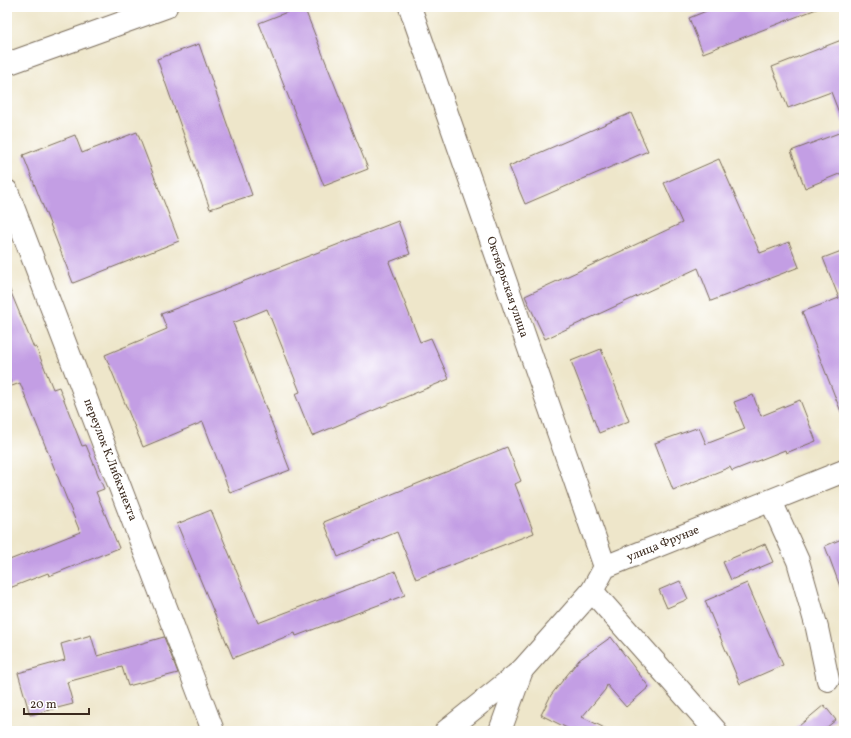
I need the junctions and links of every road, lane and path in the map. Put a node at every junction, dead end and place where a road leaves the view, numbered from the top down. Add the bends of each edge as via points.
1 (166, 7) edge
2 (410, 7) edge
3 (7, 64) edge
4 (7, 191) edge
5 (844, 471) edge
6 (771, 501) junction
7 (605, 568) junction
8 (592, 591) junction
9 (522, 670) junction
10 (828, 680) dead end
11 (209, 730) edge
12 (446, 731) edge
13 (500, 731) edge
14 (716, 731) edge

1 - 3 street
2 - 7 street, Октябрьская улица
4 - 11 street, переулок К.Либкхнехта
5 - 6 street, улица Фрунзе
6 - 7 street, улица Фрунзе
6 - 10 street via 798,561 817,628
7 - 8 street
8 - 9 street
8 - 14 street
9 - 12 street
9 - 13 street

